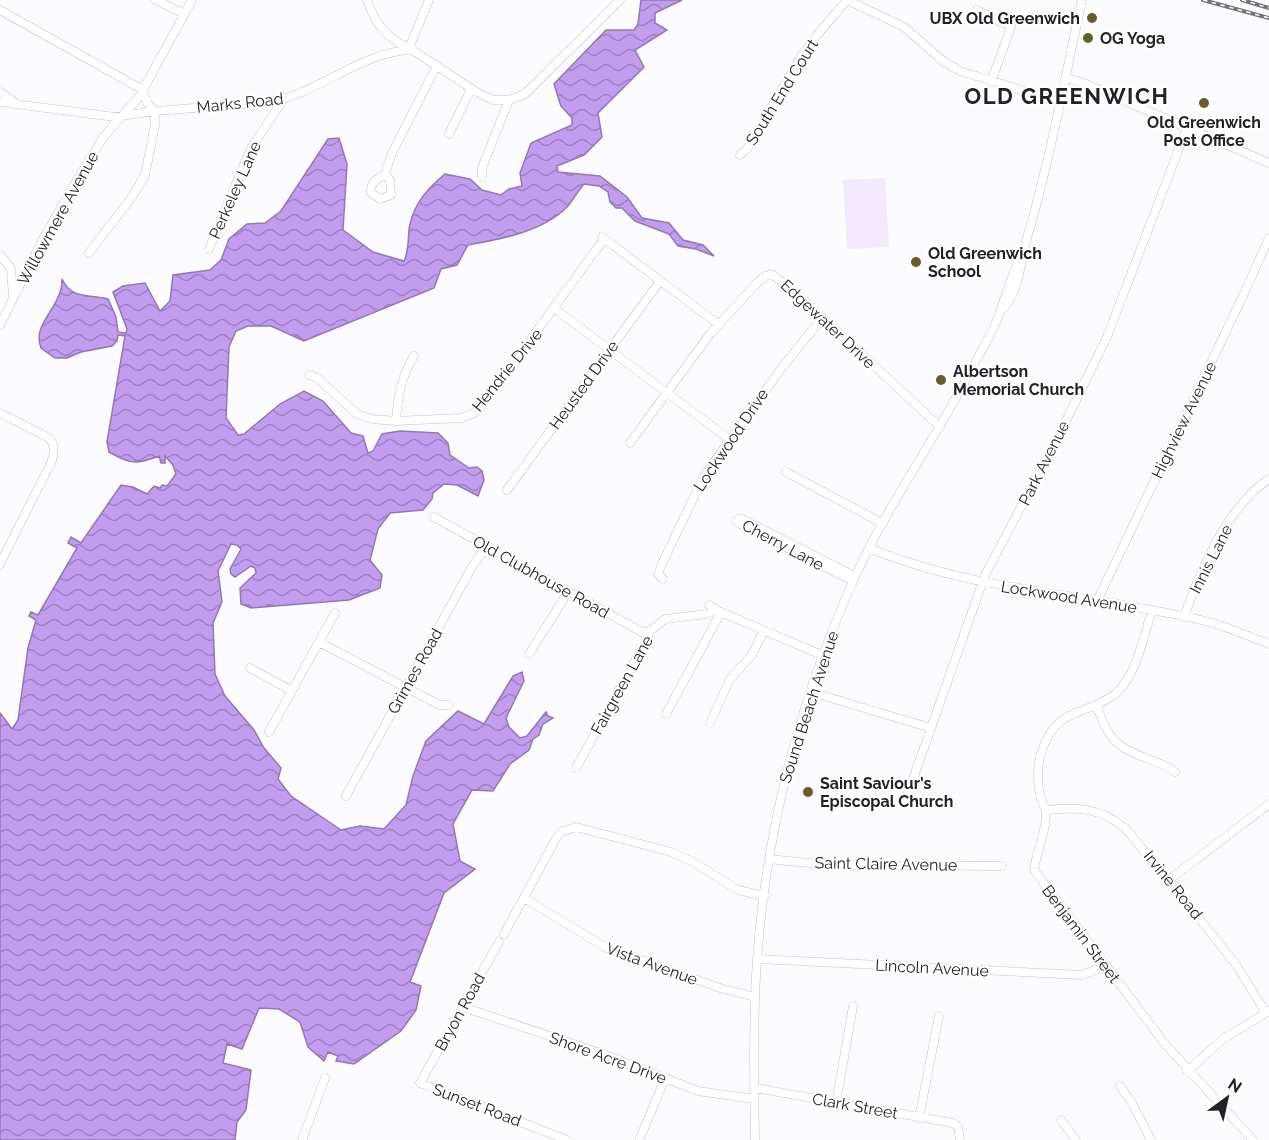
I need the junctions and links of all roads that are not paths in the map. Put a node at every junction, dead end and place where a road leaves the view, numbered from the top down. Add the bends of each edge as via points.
1 (156, 0) edge
2 (192, 0) edge
3 (367, 0) edge
4 (429, 0) edge
5 (620, 0) edge
6 (847, 0) edge
7 (1082, 0) edge
8 (0, 10) edge
9 (977, 10) dead end
10 (184, 15) junction
11 (388, 36) junction
12 (411, 49) junction
13 (387, 52) junction
14 (437, 65) junction
15 (1066, 78) junction
16 (991, 82) junction
17 (471, 89) junction
18 (143, 90) junction
19 (0, 92) edge
20 (283, 100) junction
21 (509, 100) junction
22 (0, 102) edge
23 (14, 102) junction
24 (1060, 102) junction
25 (155, 111) junction
26 (123, 117) junction
27 (1187, 128) junction
28 (449, 134) dead end
29 (740, 155) dead end
30 (1269, 162) edge
31 (385, 174) dead end
32 (482, 177) dead end
33 (1269, 238) edge
34 (209, 249) dead end
35 (89, 252) dead end
36 (0, 255) edge
37 (660, 281) junction
38 (13, 298) junction
39 (555, 309) junction
40 (822, 318) junction
41 (718, 324) junction
42 (0, 325) edge
43 (610, 349) junction
44 (414, 356) dead end
45 (309, 375) dead end
46 (667, 391) junction
47 (0, 413) edge
48 (396, 421) junction
49 (940, 427) junction
50 (729, 439) junction
51 (630, 443) dead end
52 (786, 472) dead end
53 (1269, 479) edge
54 (507, 490) dead end
55 (434, 517) dead end
56 (882, 523) junction
57 (486, 547) junction
58 (869, 548) junction
59 (0, 564) edge
60 (661, 577) dead end
61 (854, 579) junction
62 (981, 583) junction
63 (568, 592) junction
64 (1097, 601) junction
65 (715, 609) junction
66 (1152, 611) junction
67 (335, 613) dead end
68 (1184, 617) junction
69 (764, 630) junction
70 (649, 632) junction
71 (319, 642) junction
72 (1269, 644) edge
73 (529, 654) dead end
74 (824, 656) junction
75 (250, 668) dead end
76 (406, 688) junction
77 (292, 691) junction
78 (811, 692) junction
79 (449, 705) dead end
80 (1096, 705) junction
81 (666, 714) dead end
82 (710, 723) dead end
83 (931, 728) junction
84 (269, 732) dead end
85 (576, 768) dead end
86 (1175, 772) dead end
87 (346, 796) dead end
88 (906, 799) dead end
89 (1269, 804) edge
90 (1046, 810) junction
91 (770, 859) junction
92 (1002, 866) dead end
93 (1169, 880) junction
94 (765, 896) junction
95 (524, 898) junction
96 (504, 934) dead end
97 (499, 942) dead end
98 (757, 959) junction
99 (1106, 966) junction
100 (755, 997) junction
101 (853, 1006) dead end
102 (463, 1007) junction
103 (1268, 1012) edge
104 (939, 1016) dead end
105 (1187, 1071) junction
106 (325, 1078) dead end
107 (665, 1079) junction
108 (420, 1083) joint
109 (1120, 1086) dead end
110 (755, 1088) junction
111 (754, 1099) junction
112 (836, 1103) junction
113 (919, 1118) junction
114 (1061, 1120) dead end
115 (304, 1140) edge
116 (567, 1140) edge
117 (639, 1140) edge
118 (755, 1140) edge
119 (960, 1140) edge
120 (1076, 1140) edge
121 (1151, 1140) edge
122 (1252, 1140) edge

1 - 10 street
2 - 10 street, Willowmere Avenue
3 - 11 street
4 - 12 street
5 - 21 street via 525,94
6 - 16 street via 904,27 954,69
6 - 29 street, South End Court via 809,45
7 - 15 street, Sound Beach Avenue
8 - 18 street
9 - 16 street via 1011,27
10 - 18 street, Willowmere Avenue
11 - 12 street
11 - 13 street
12 - 13 street, Marks Road
12 - 14 street
13 - 20 street, Marks Road
14 - 17 street
14 - 31 street
15 - 24 street, Sound Beach Avenue
15 - 27 street
16 - 24 street
17 - 21 street via 488,98
17 - 28 street
18 - 25 street
18 - 26 street, Willowmere Avenue
19 - 23 street
20 - 25 street, Marks Road
20 - 34 street, Perkeley Lane via 247,156
21 - 32 street
22 - 23 street, Marks Road
23 - 26 street, Marks Road
24 - 49 street, Sound Beach Avenue via 1013,285
25 - 26 street, Marks Road
25 - 35 street via 145,175
26 - 38 street, Willowmere Avenue via 104,136 88,161
27 - 30 street
27 - 62 street, Park Avenue via 1107,337
33 - 64 street, Highview Avenue
36 - 38 street via 11,268
37 - 39 street, Hendrie Drive via 603,237
37 - 41 street
37 - 43 street, Heusted Drive
38 - 42 street, Willowmere Avenue
39 - 43 street
39 - 48 street, Hendrie Drive via 474,413 461,418
40 - 41 street, Edgewater Drive via 772,274 757,283
40 - 49 street, Edgewater Drive
40 - 50 street, Lockwood Drive
41 - 46 street
43 - 46 street
43 - 54 street, Heusted Drive
44 - 48 street via 401,383
45 - 48 street, Hendrie Drive via 357,414 372,420
46 - 50 street
46 - 51 street
47 - 59 street via 49,438 54,445 51,463
49 - 56 street, Sound Beach Avenue
50 - 60 street, Lockwood Drive via 697,488
52 - 56 street
53 - 68 street, Innis Lane via 1255,489 1220,535
55 - 57 street, Old Clubhouse Road
56 - 58 street, Sound Beach Avenue
57 - 63 street, Old Clubhouse Road
57 - 76 street, Grimes Road
58 - 61 street, Sound Beach Avenue
58 - 62 street, Lockwood Avenue via 910,564
61 - 61 street, Cherry Lane via 755,525 736,519 740,524
61 - 74 street, Sound Beach Avenue
62 - 64 street, Lockwood Avenue
62 - 83 street, Park Avenue
63 - 70 street, Old Clubhouse Road via 642,632
63 - 73 street
64 - 66 street, Lockwood Avenue
65 - 69 street
65 - 70 street, Fairgreen Lane via 707,614 665,619
65 - 81 street
66 - 68 street, Lockwood Avenue
66 - 80 street, Benjamin Street via 1131,673 1115,694
67 - 71 street
68 - 72 street, Lockwood Avenue
69 - 74 street
69 - 82 street via 752,655 730,679
70 - 85 street, Fairgreen Lane
71 - 76 street
71 - 77 street
74 - 78 street, Sound Beach Avenue
75 - 77 street
76 - 79 street via 440,705
76 - 87 street, Grimes Road
77 - 84 street
78 - 83 street
78 - 91 street, Sound Beach Avenue via 796,735
80 - 86 street via 1119,745
80 - 90 street, Benjamin Street via 1072,713 1057,724 1042,748 1038,778
83 - 88 street, Park Avenue
89 - 93 street
90 - 93 street, Irvine Road via 1082,809 1109,816 1136,838
90 - 99 street, Benjamin Street via 1034,870
91 - 92 street, Saint Claire Avenue via 809,864
91 - 94 street, Sound Beach Avenue
93 - 103 street, Irvine Road
94 - 95 street via 738,890 671,852 576,827 557,837
94 - 98 street, Sound Beach Avenue
95 - 96 street
95 - 100 street, Vista Avenue via 607,948
97 - 102 street, Bryon Road
98 - 99 street, Lincoln Avenue via 1082,975
98 - 100 street, Sound Beach Avenue
99 - 105 street, Benjamin Street
100 - 110 street, Sound Beach Avenue
101 - 112 street
102 - 107 street, Shore Acre Drive
102 - 108 street, Bryon Road
103 - 105 street via 1223,1039
104 - 113 street
105 - 122 street, Benjamin Street
106 - 115 street
107 - 111 street, Shore Acre Drive via 698,1091
107 - 117 street
108 - 116 street, Sunset Road
109 - 121 street
110 - 111 street, Sound Beach Avenue
110 - 112 street, Clark Street
111 - 118 street, Sound Beach Avenue
112 - 113 street, Clark Street
113 - 119 street, Clark Street via 955,1124
114 - 120 street

